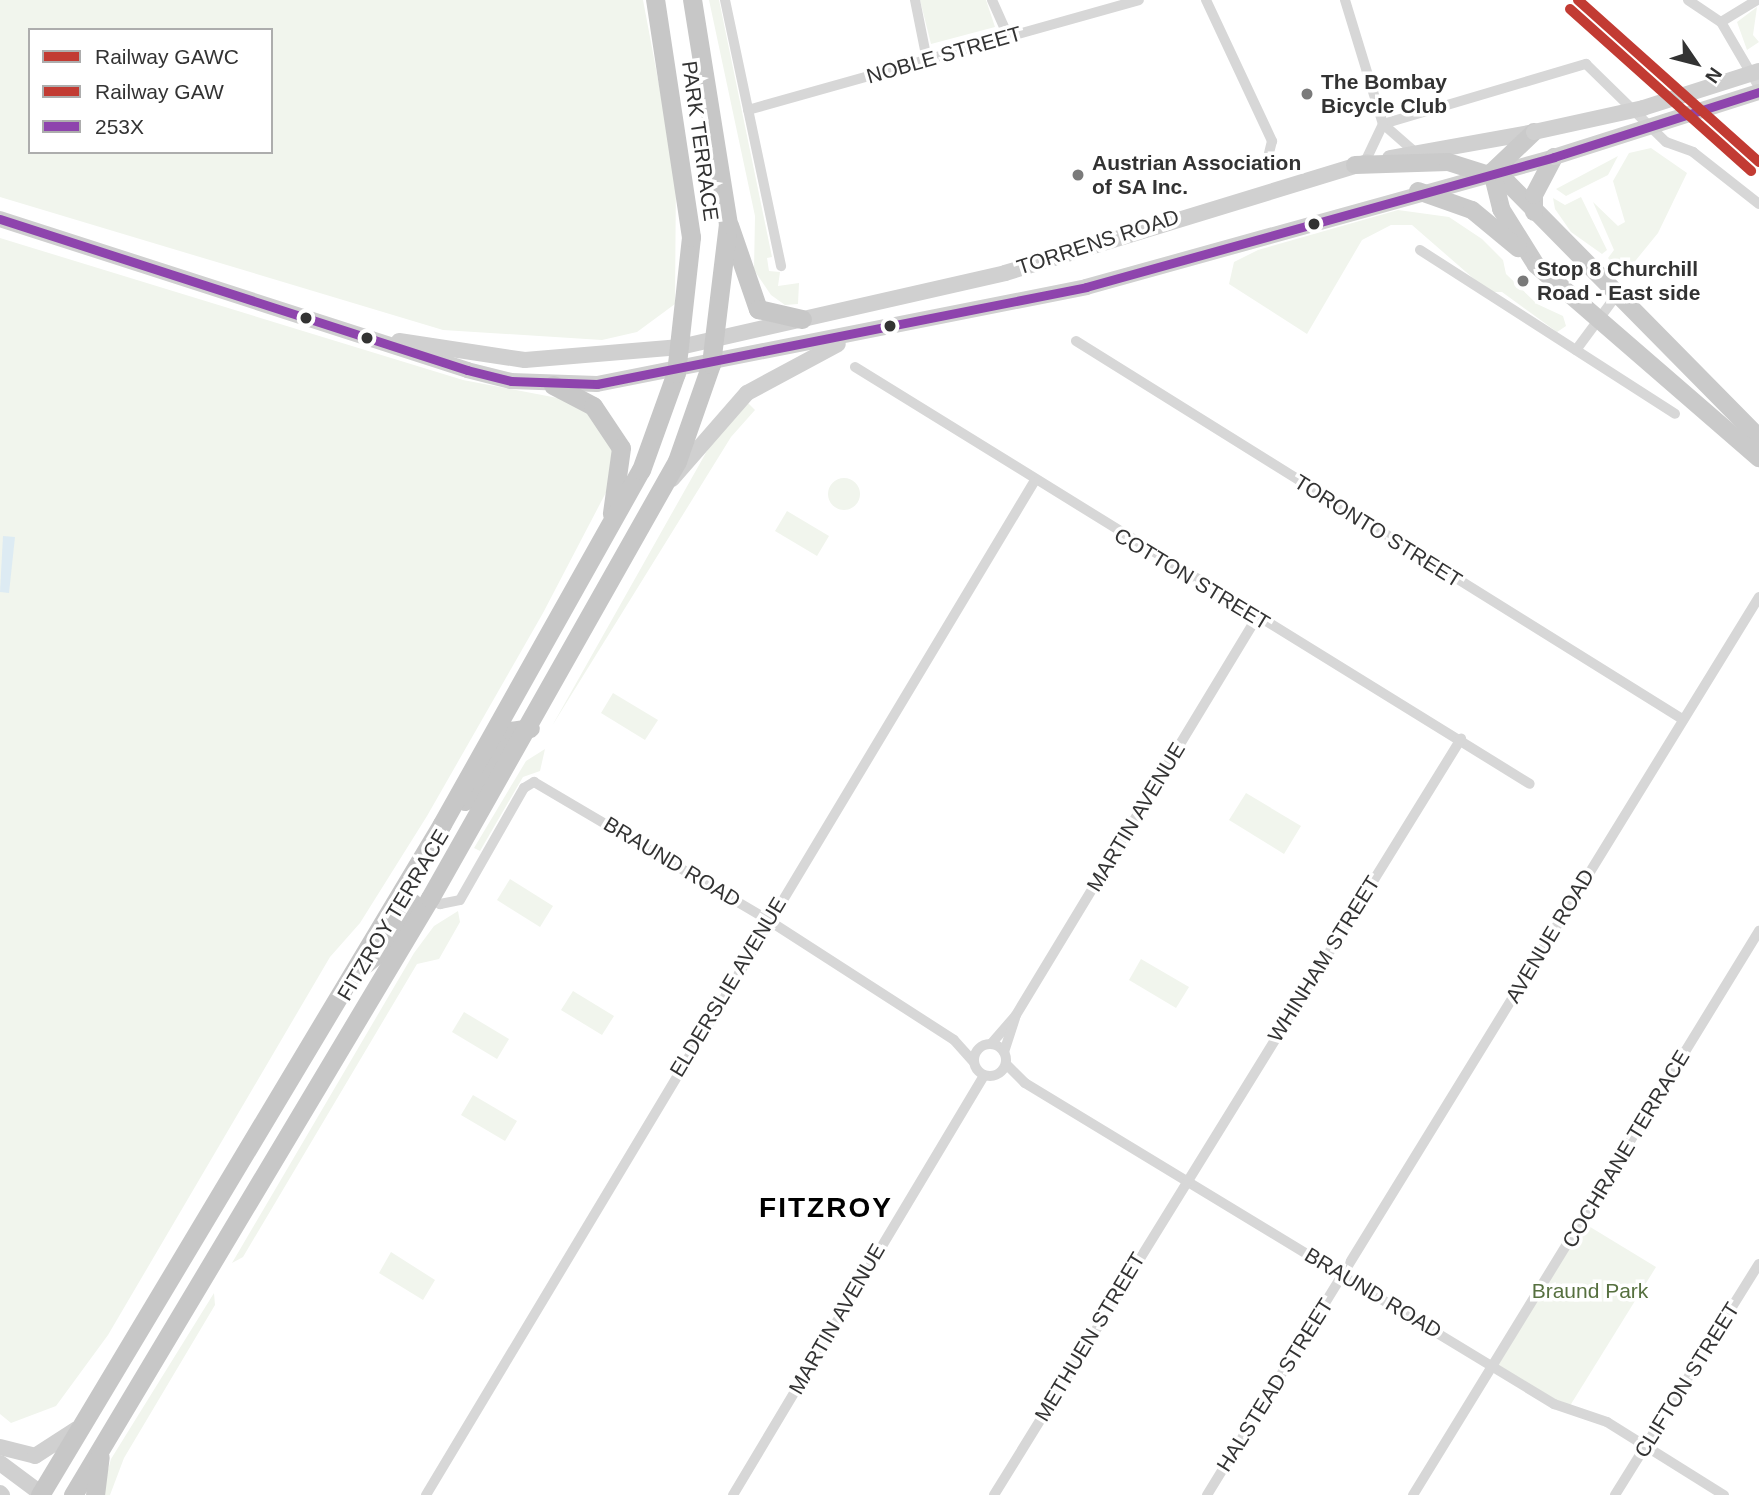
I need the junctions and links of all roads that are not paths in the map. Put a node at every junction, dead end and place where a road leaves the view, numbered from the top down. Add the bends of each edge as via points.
1 (655, 0) edge
2 (692, 0) edge
3 (725, 0) edge
4 (915, 0) edge
5 (992, 0) edge
6 (1139, 0) edge
7 (1206, 0) edge
8 (1345, 0) edge
9 (1688, 0) edge
10 (1757, 0) edge
11 (1721, 22) junction
12 (1008, 36) junction
13 (927, 60) junction
14 (1759, 71) edge
15 (1759, 89) edge
16 (748, 110) junction
17 (1383, 124) junction
18 (1534, 132) junction
19 (1269, 153) dead end
20 (1416, 153) junction
21 (1554, 157) junction
22 (1360, 164) junction
23 (1492, 172) junction
24 (1418, 191) junction
25 (1759, 204) edge
26 (1534, 212) junction
27 (0, 219) edge
28 (728, 225) junction
29 (1420, 250) dead end
30 (1536, 265) junction
31 (781, 266) dead end
32 (1616, 296) junction
33 (802, 319) junction
34 (1597, 321) junction
35 (715, 339) junction
36 (386, 340) junction
37 (846, 340) junction
38 (1076, 341) dead end
39 (680, 347) junction
40 (1576, 350) junction
41 (711, 364) junction
42 (855, 367) dead end
43 (676, 373) junction
44 (553, 386) junction
45 (1675, 414) dead end
46 (1759, 438) edge
47 (1759, 458) edge
48 (1034, 482) junction
49 (664, 487) junction
50 (606, 538) junction
51 (1759, 597) edge
52 (1256, 618) junction
53 (1682, 719) junction
54 (530, 727) junction
55 (1461, 739) junction
56 (1530, 784) dead end
57 (442, 824) junction
58 (430, 898) junction
59 (768, 920) junction
60 (1759, 931) edge
61 (354, 973) junction
62 (1016, 1015) junction
63 (354, 1026) junction
64 (954, 1040) junction
65 (987, 1045) junction
66 (1005, 1058) junction
67 (978, 1068) junction
68 (997, 1076) junction
69 (1025, 1083) junction
70 (249, 1148) junction
71 (1186, 1179) junction
72 (1759, 1264) edge
73 (210, 1266) junction
74 (1343, 1275) junction
75 (175, 1276) junction
76 (1494, 1366) junction
77 (84, 1422) junction
78 (102, 1442) junction
79 (1645, 1446) junction
80 (0, 1447) edge
81 (0, 1463) edge
82 (41, 1495) edge
83 (73, 1495) edge
84 (95, 1495) edge
85 (426, 1495) edge
86 (733, 1495) edge
87 (994, 1495) edge
88 (1206, 1495) edge
89 (1413, 1495) edge
90 (1615, 1495) edge
91 (1724, 1495) edge

1 - 39 highway, PARK TERRACE via 691,217
2 - 28 highway, PARK TERRACE
3 - 16 street
4 - 13 street
5 - 12 street
6 - 12 street, NOBLE STREET
7 - 19 street via 1272,141
8 - 17 street
9 - 11 street
10 - 11 street
11 - 15 street
12 - 13 street, NOBLE STREET
13 - 16 street, NOBLE STREET
14 - 18 main road, TORRENS ROAD, bridge via 1643,108
15 - 21 main road, TORRENS ROAD, bridge
16 - 31 street
17 - 20 street
17 - 22 street
17 - 25 street via 1586,64 1666,142 1693,152
18 - 20 main road, TORRENS ROAD
18 - 23 main road
20 - 22 main road, TORRENS ROAD
21 - 23 main road, TORRENS ROAD
21 - 26 main road via 1534,195
22 - 23 main road via 1448,162
22 - 33 main road, TORRENS ROAD via 1005,273
23 - 24 main road, TORRENS ROAD
23 - 26 main road
23 - 30 main road via 1501,209
24 - 30 main road via 1491,221
24 - 37 main road, TORRENS ROAD via 1086,287
26 - 32 main road
27 - 36 main road
28 - 33 highway via 758,309
28 - 35 highway, PARK TERRACE
29 - 40 street
30 - 34 main road
32 - 34 street
32 - 46 main road
33 - 35 main road, TORRENS ROAD
34 - 40 street
34 - 47 main road
35 - 39 main road, TORRENS ROAD
35 - 41 highway, FITZROY TERRACE
36 - 39 main road, TORRENS ROAD via 525,360
36 - 44 main road, TORRENS ROAD via 467,370
37 - 41 main road, TORRENS ROAD
37 - 49 main road via 747,393
38 - 53 street, TORONTO STREET
39 - 43 highway, PARK TERRACE
40 - 45 street
41 - 43 main road, TORRENS ROAD
41 - 49 highway, FITZROY TERRACE
42 - 48 street, COTTON STREET
43 - 44 main road, TORRENS ROAD
43 - 50 highway, FITZROY TERRACE via 642,470
44 - 50 highway via 593,406 621,448
48 - 52 street, COTTON STREET
48 - 59 street, ELDERSLIE AVENUE
49 - 54 highway, FITZROY TERRACE
50 - 57 highway, FITZROY TERRACE
51 - 53 street, AVENUE ROAD
52 - 55 street, COTTON STREET
52 - 62 street, MARTIN AVENUE
53 - 74 street, AVENUE ROAD
54 - 57 highway via 511,732 479,787
54 - 58 highway, FITZROY TERRACE
55 - 56 street, COTTON STREET
55 - 71 street, WHINHAM STREET
57 - 61 highway, FITZROY TERRACE
58 - 59 street, BRAUND ROAD via 440,904 460,900 524,788 534,782
58 - 61 highway via 412,904 385,947
58 - 63 highway, FITZROY TERRACE
59 - 64 street, BRAUND ROAD
59 - 85 street, ELDERSLIE AVENUE
60 - 76 street, COCHRANE TERRACE
61 - 70 highway, FITZROY TERRACE
62 - 65 street, MARTIN AVENUE
62 - 66 street, MARTIN AVENUE
63 - 70 highway via 321,1059 266,1151
63 - 73 highway, FITZROY TERRACE
64 - 65 street, BRAUND ROAD
64 - 67 street, BRAUND ROAD
65 - 66 street, BRAUND ROAD
65 - 67 street, MARTIN AVENUE
66 - 68 street, MARTIN AVENUE
66 - 69 street, BRAUND ROAD
67 - 68 street, BRAUND ROAD
67 - 86 street, MARTIN AVENUE via 961,1107
68 - 69 street, BRAUND ROAD
69 - 71 street, BRAUND ROAD
70 - 75 highway, FITZROY TERRACE
71 - 74 street, BRAUND ROAD
71 - 87 street, METHUEN STREET
72 - 79 street, CLIFTON STREET
73 - 75 highway
73 - 78 highway, FITZROY TERRACE
74 - 76 street, BRAUND ROAD
74 - 88 street, HALSTEAD STREET
75 - 77 highway, FITZROY TERRACE
76 - 79 street, BRAUND ROAD via 1554,1404 1606,1422
76 - 89 street, COCHRANE TERRACE
77 - 80 main road via 50,1452 21,1455
77 - 82 highway, FITZROY TERRACE
78 - 83 highway, FITZROY TERRACE
78 - 84 highway
79 - 90 street, CLIFTON STREET
79 - 91 street, BRAUND ROAD
81 - 82 main road

